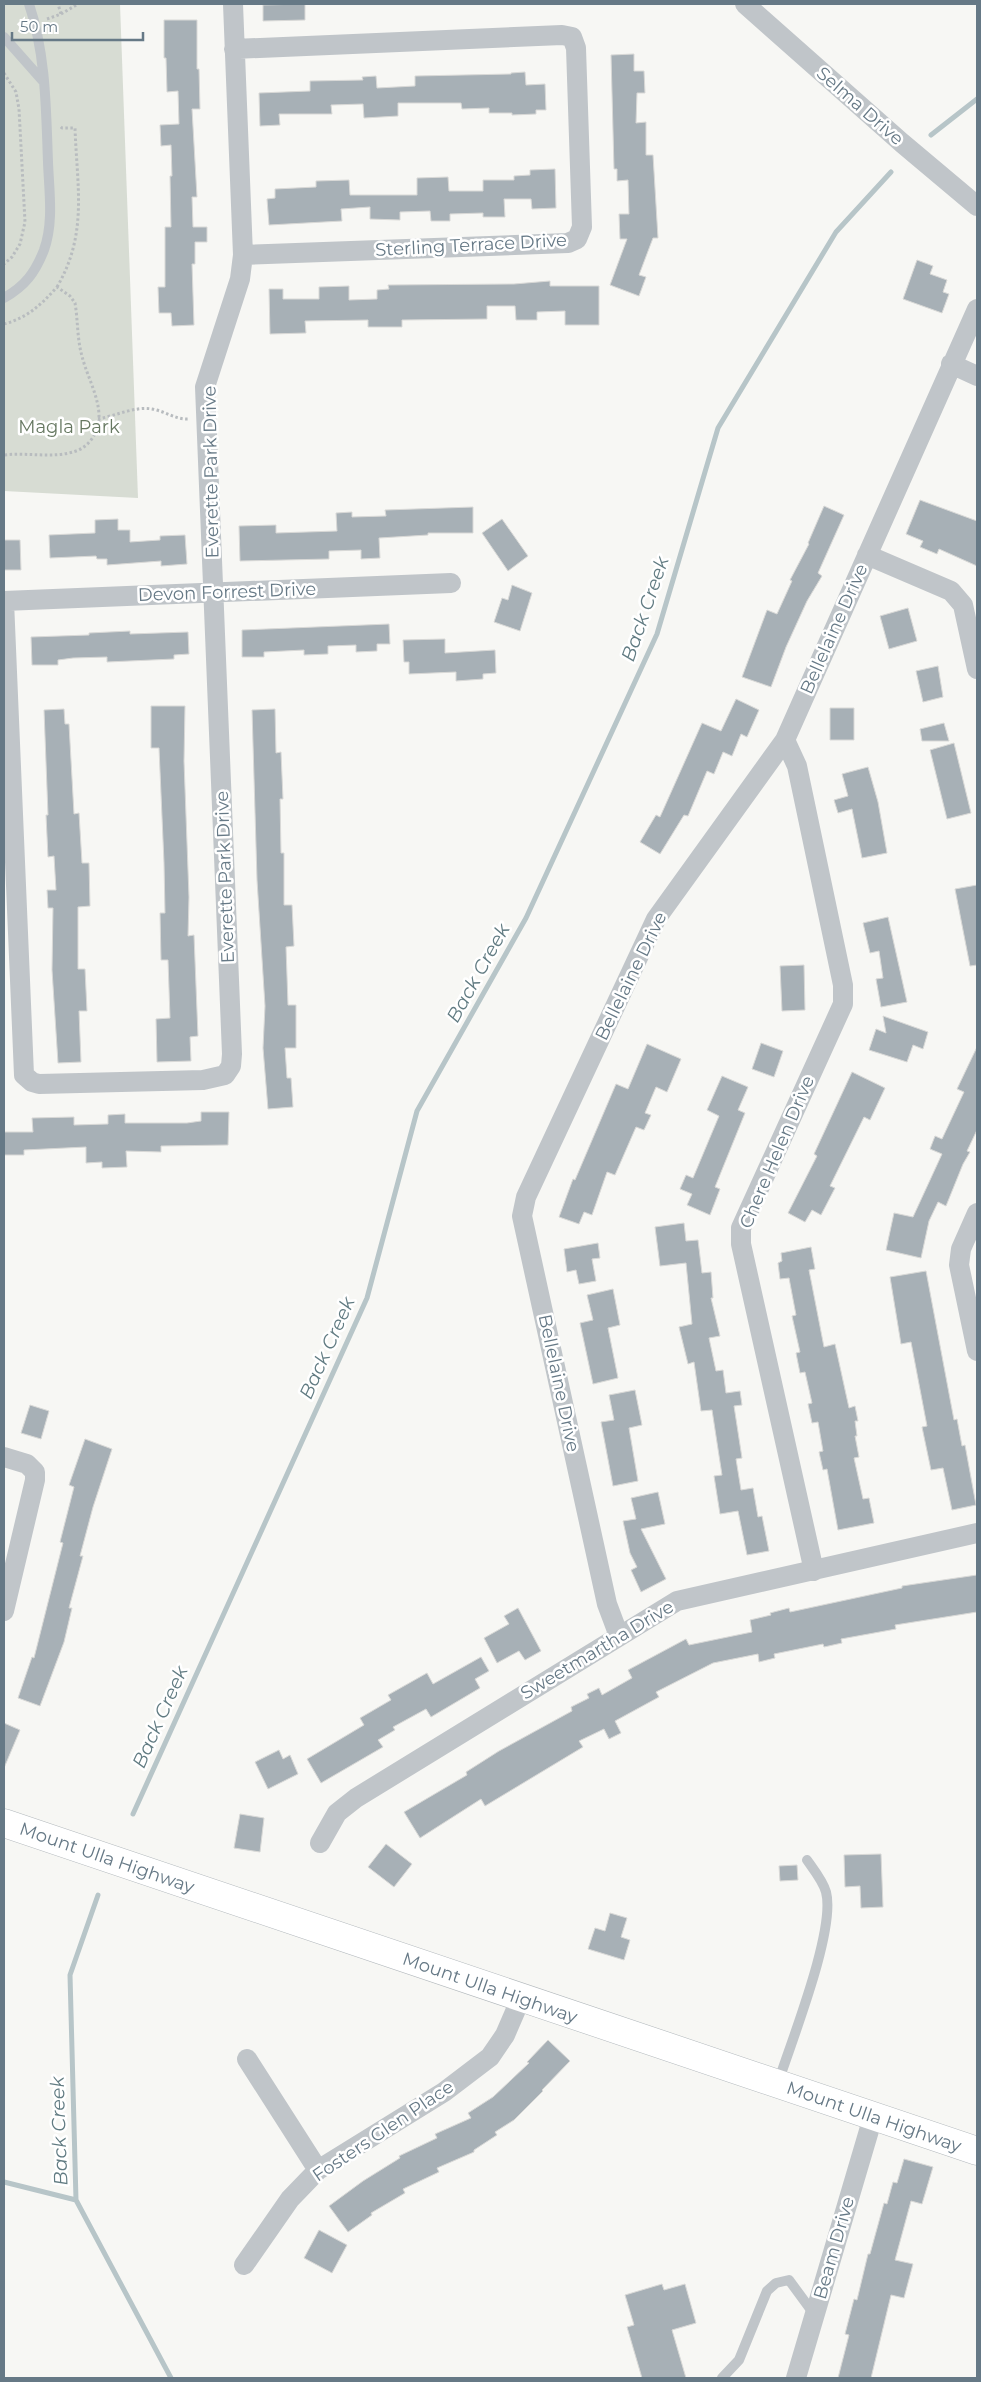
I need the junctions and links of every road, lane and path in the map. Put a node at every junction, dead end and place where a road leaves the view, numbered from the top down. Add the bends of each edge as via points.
1 (29, 4) edge
2 (58, 4) edge
3 (78, 4) edge
4 (232, 4) edge
5 (745, 4) edge
6 (61, 14) junction
7 (48, 28) dead end
8 (4, 37) edge
9 (234, 49) junction
10 (4, 73) edge
11 (43, 80) junction
12 (59, 119) dead end
13 (977, 206) edge
14 (243, 255) junction
15 (4, 264) edge
16 (57, 287) junction
17 (4, 298) edge
18 (977, 309) edge
19 (4, 324) edge
20 (951, 364) junction
21 (977, 376) edge
22 (98, 419) junction
23 (206, 419) junction
24 (4, 455) edge
25 (867, 554) junction
26 (451, 584) dead end
27 (214, 593) junction
28 (4, 601) edge
29 (977, 669) edge
30 (785, 740) junction
31 (977, 1213) edge
32 (977, 1351) edge
33 (4, 1457) edge
34 (977, 1534) edge
35 (814, 1570) junction
36 (4, 1611) edge
37 (620, 1636) junction
38 (4, 1823) edge
39 (320, 1843) dead end
40 (807, 1860) dead end
41 (521, 1998) junction
42 (247, 2059) dead end
43 (778, 2084) junction
44 (873, 2117) junction
45 (977, 2151) edge
46 (318, 2170) junction
47 (244, 2265) dead end
48 (815, 2315) junction
49 (722, 2378) edge
50 (796, 2378) edge

1 - 11 lane via 35,21
2 - 6 path
3 - 6 path
4 - 9 street, Everette Park Drive
5 - 13 street, Selma Drive
6 - 7 path via 46,19
8 - 11 lane
9 - 14 street, Everette Park Drive
9 - 14 street, Sterling Terrace Drive via 562,35 572,37 576,48 582,227 577,239 568,243
10 - 15 path via 16,92 19,109 25,222 20,244
11 - 17 lane via 49,225 34,272 21,288
12 - 16 path via 62,128 75,128 78,220 71,259
14 - 23 street, Everette Park Drive via 240,279 205,387
16 - 19 path via 32,312
16 - 22 path via 75,303 82,356 96,394
18 - 20 street, Bellelaine Drive
20 - 21 street
20 - 25 street, Bellelaine Drive
22 - 23 path via 151,409 185,420
22 - 24 path via 94,435 76,451 55,455
23 - 27 street, Everette Park Drive
25 - 29 street via 951,591 963,605
25 - 30 street, Bellelaine Drive
26 - 27 street, Devon Forrest Drive
27 - 28 street, Devon Forrest Drive
27 - 28 street, Everette Park Drive via 232,1054 231,1066 225,1075 204,1080 39,1084 24,1074
30 - 35 street, Chere Helen Drive via 796,766 843,985 843,1004 741,1228 741,1244
30 - 37 street, Bellelaine Drive via 656,919 526,1196 522,1216 607,1604
31 - 32 street via 961,1249 959,1266
33 - 36 street via 27,1464 35,1472 35,1480
34 - 35 street, Sweetmartha Drive
35 - 37 street, Sweetmartha Drive via 677,1601
37 - 39 street, Sweetmartha Drive via 356,1798 337,1813
38 - 41 main road, Mount Ulla Highway
40 - 43 lane via 826,1892 827,1926
41 - 43 main road, Mount Ulla Highway
41 - 46 street, Fosters Glen Place via 505,2035 490,2057 444,2092
42 - 46 street
43 - 44 main road, Mount Ulla Highway
44 - 45 main road, Mount Ulla Highway
44 - 48 street, Beam Drive
46 - 47 street, Fosters Glen Place via 290,2199
48 - 49 lane via 788,2280 776,2283 768,2291 740,2360
48 - 50 street, Beam Drive

